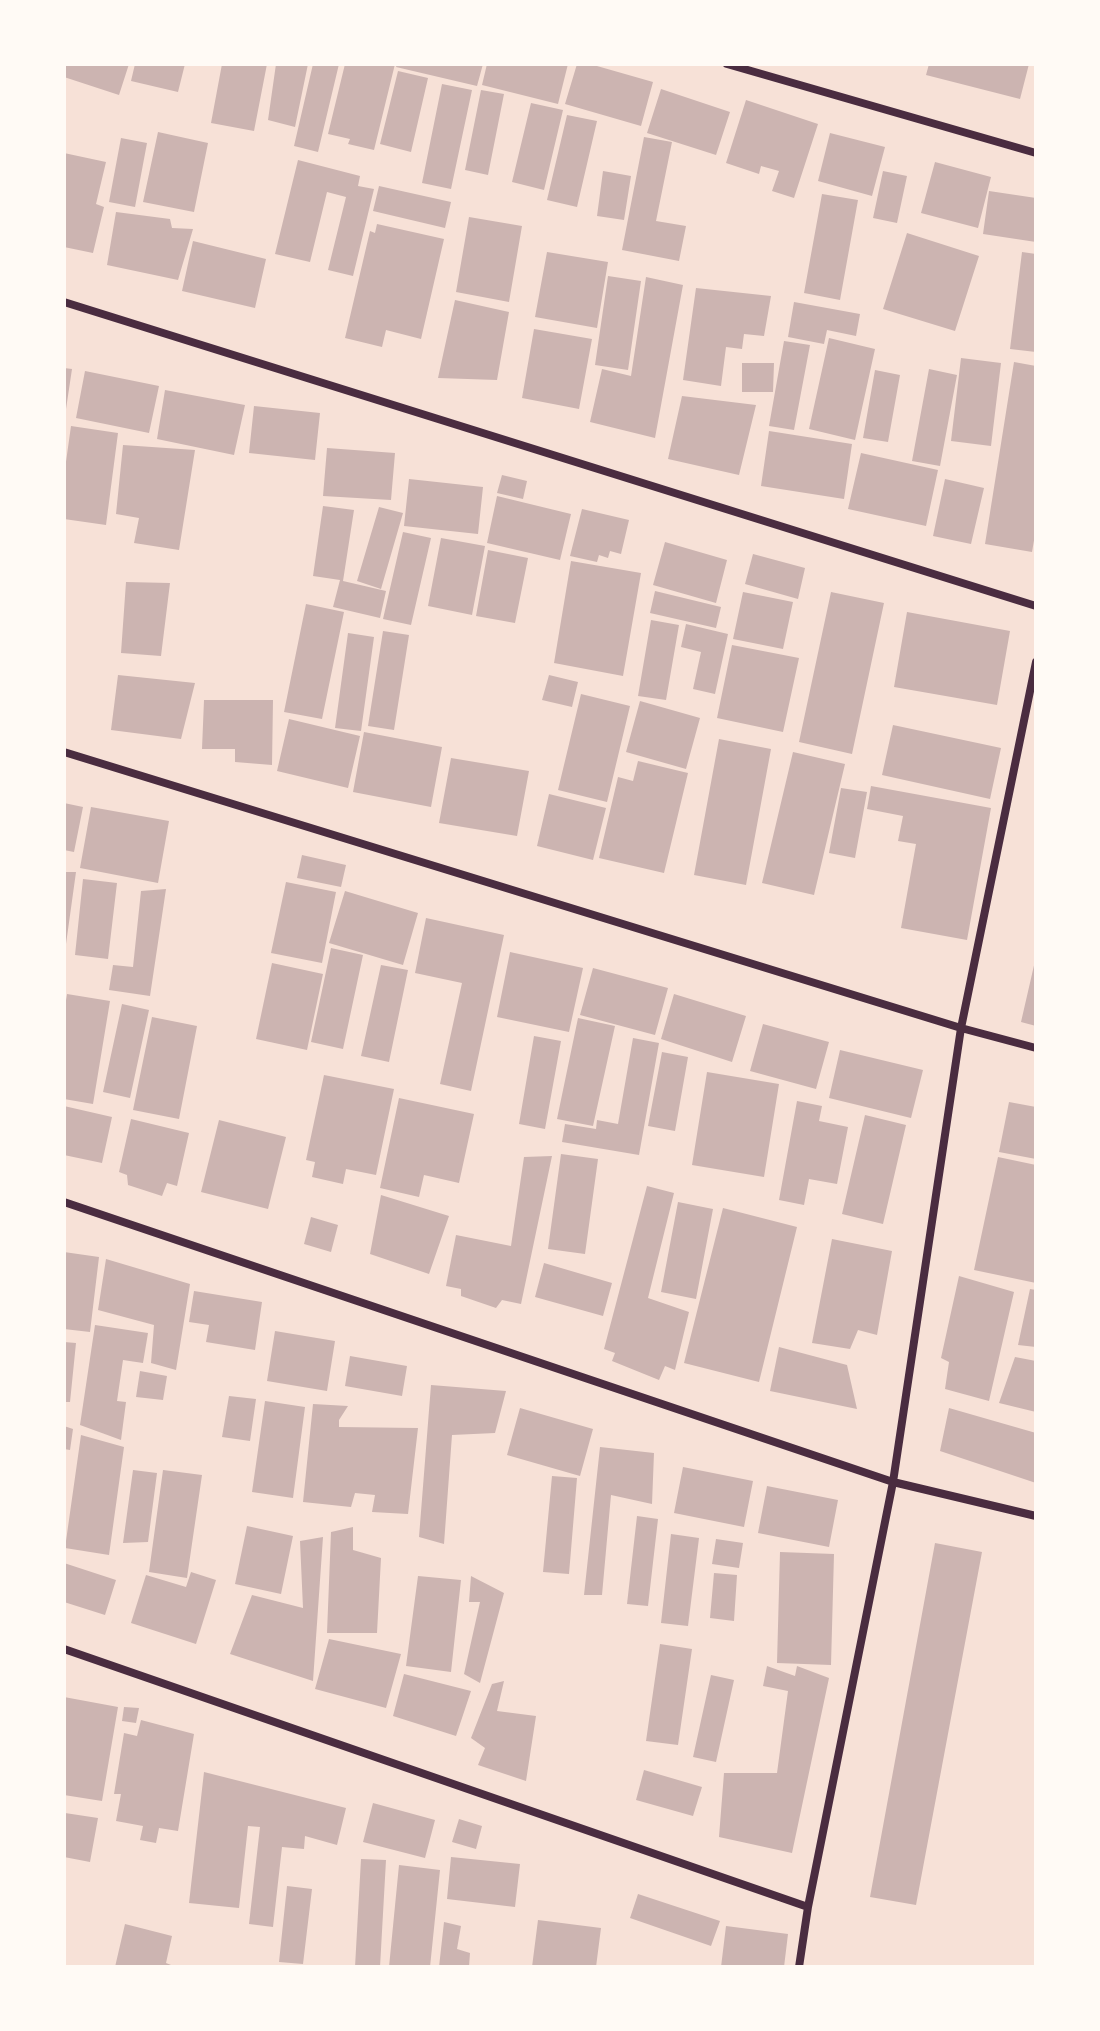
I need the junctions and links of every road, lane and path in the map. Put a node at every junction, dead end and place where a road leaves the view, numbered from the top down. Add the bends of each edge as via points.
1 (727, 64) edge
2 (1036, 153) edge
3 (64, 302) edge
4 (1036, 606) edge
5 (1036, 662) edge
6 (64, 752) edge
7 (961, 1028) junction
8 (1036, 1048) edge
9 (64, 1202) edge
10 (893, 1482) junction
11 (1036, 1516) edge
12 (64, 1649) edge
13 (808, 1907) junction
14 (799, 1967) edge

1 - 2 street
3 - 4 street
5 - 7 street
6 - 7 street
7 - 8 street
7 - 10 street
9 - 10 street
10 - 11 street
10 - 13 street
12 - 13 street
13 - 14 street

